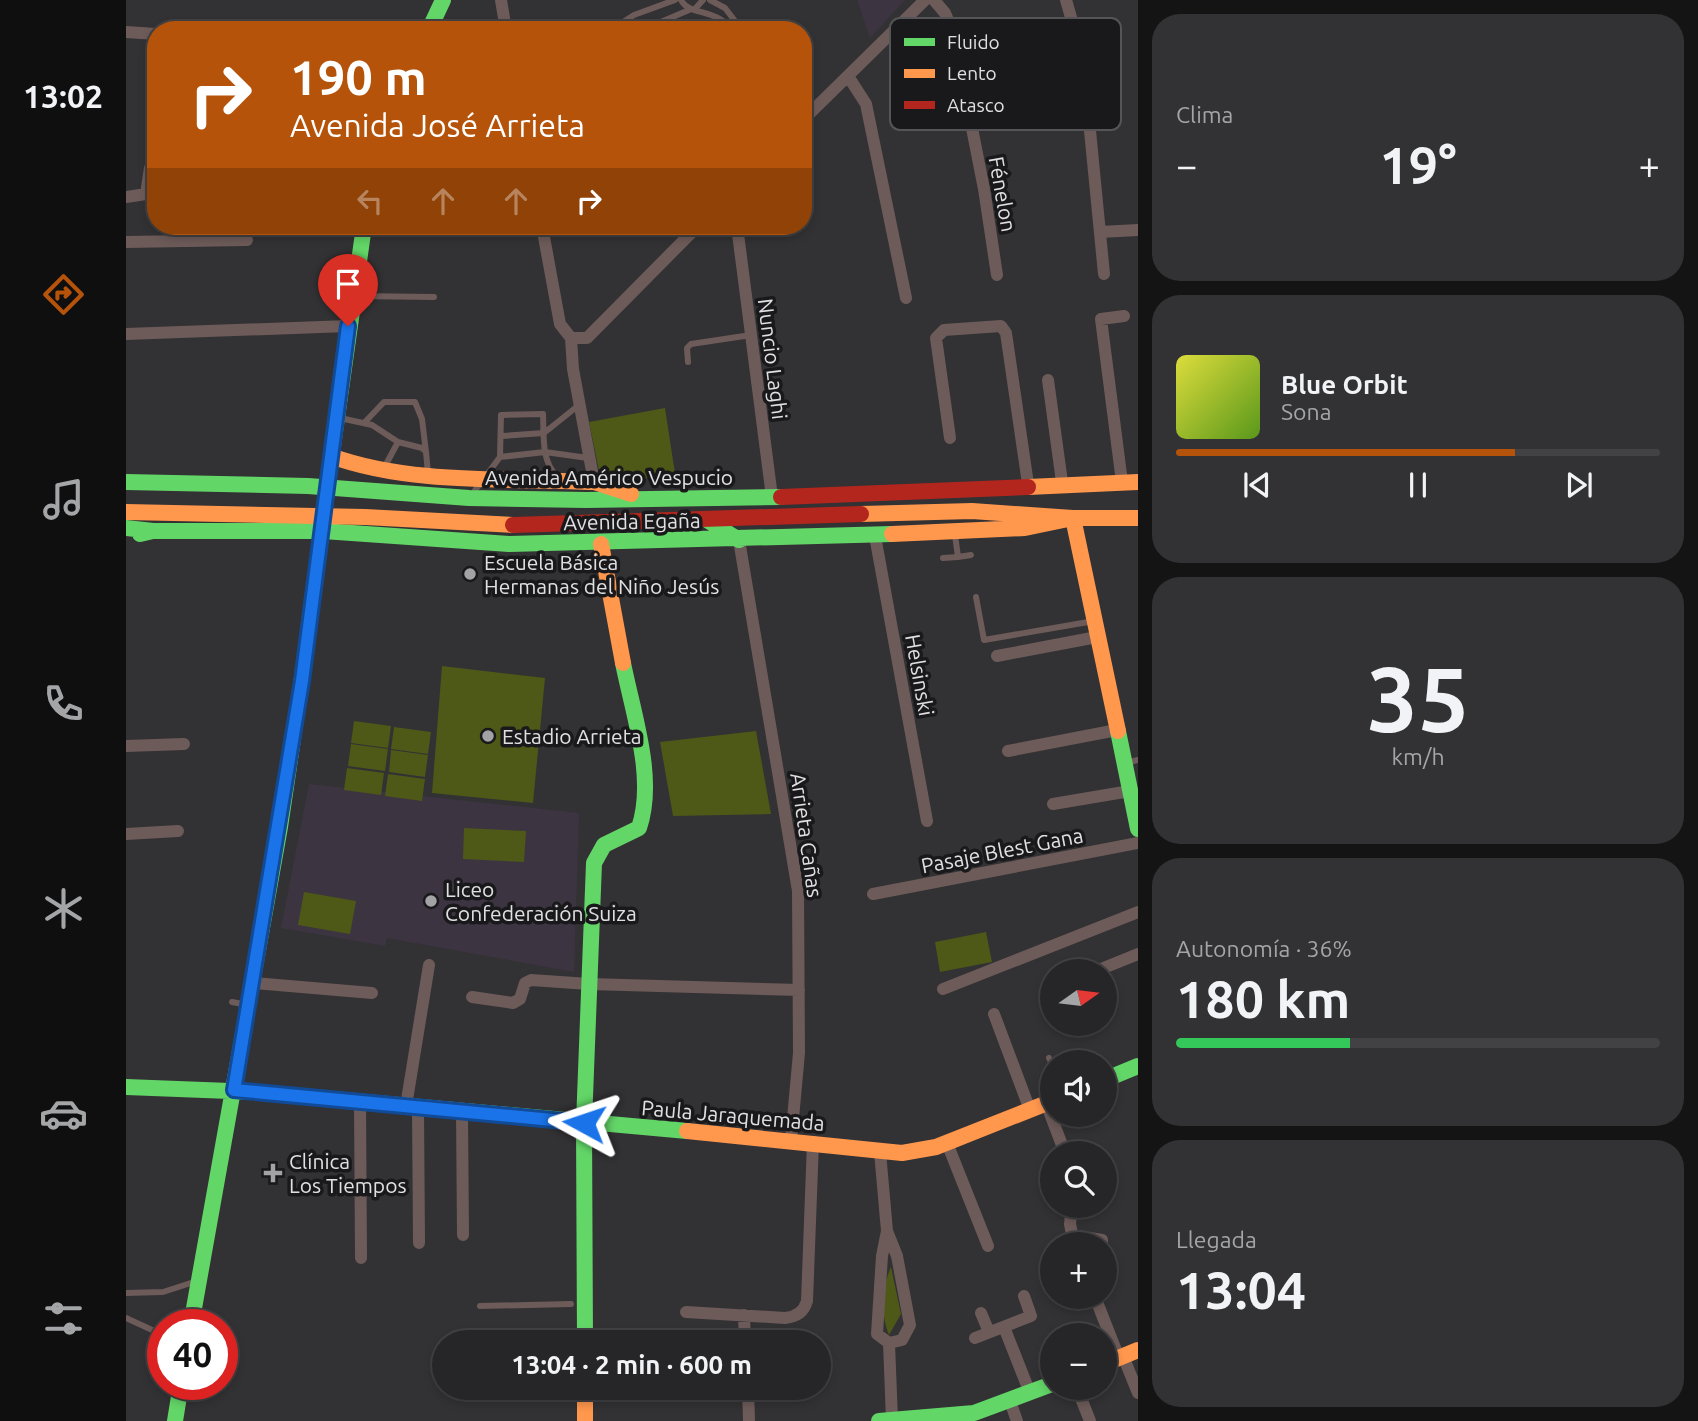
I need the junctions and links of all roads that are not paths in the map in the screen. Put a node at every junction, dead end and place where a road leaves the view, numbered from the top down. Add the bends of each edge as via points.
1 (443, 0) edge
2 (501, 0) edge
3 (676, 0) edge
4 (681, 0) edge
5 (704, 0) edge
6 (710, 0) edge
7 (925, 0) edge
8 (934, 0) edge
9 (1066, 0) edge
10 (692, 10) junction
11 (907, 18) edge
12 (947, 18) edge
13 (1072, 18) edge
14 (433, 21) edge
15 (504, 21) edge
16 (625, 21) edge
17 (664, 21) edge
18 (723, 21) edge
19 (736, 21) edge
20 (126, 32) edge
21 (147, 33) edge
22 (890, 35) edge
23 (848, 76) junction
24 (812, 111) edge
25 (972, 130) edge
26 (1089, 130) edge
27 (147, 188) edge
28 (126, 197) edge
29 (1138, 230) edge
30 (1100, 232) junction
31 (362, 235) edge
32 (544, 235) edge
33 (689, 235) edge
34 (738, 235) edge
35 (247, 240) dead end
36 (126, 242) edge
37 (1104, 274) dead end
38 (997, 275) dead end
39 (352, 296) junction
40 (434, 297) dead end
41 (906, 298) dead end
42 (1124, 316) dead end
43 (348, 326) junction
44 (126, 334) edge
45 (751, 335) junction
46 (571, 338) junction
47 (688, 362) dead end
48 (1048, 380) dead end
49 (579, 405) junction
50 (335, 418) junction
51 (364, 423) junction
52 (544, 433) junction
53 (502, 436) junction
54 (950, 438) dead end
55 (398, 442) junction
56 (426, 452) junction
57 (545, 452) junction
58 (331, 456) junction
59 (500, 457) junction
60 (589, 458) junction
61 (383, 470) junction
62 (428, 475) junction
63 (484, 479) junction
64 (563, 481) junction
65 (126, 482) edge
66 (594, 482) junction
67 (1062, 482) junction
68 (1092, 482) junction
69 (1130, 482) edge
70 (1028, 484) junction
71 (328, 487) junction
72 (772, 497) junction
73 (469, 498) junction
74 (647, 499) junction
75 (126, 512) edge
76 (1073, 518) junction
77 (1138, 518) edge
78 (705, 519) junction
79 (324, 523) junction
80 (126, 528) edge
81 (153, 531) junction
82 (954, 533) junction
83 (126, 536) edge
84 (875, 536) junction
85 (740, 540) junction
86 (601, 544) junction
87 (971, 555) dead end
88 (957, 557) junction
89 (943, 558) dead end
90 (976, 597) dead end
91 (1096, 629) junction
92 (997, 656) dead end
93 (1117, 730) junction
94 (184, 744) dead end
95 (126, 746) edge
96 (1008, 751) dead end
97 (1131, 762) edge
98 (1134, 801) edge
99 (1053, 804) dead end
100 (927, 821) dead end
101 (1138, 829) edge
102 (178, 831) dead end
103 (126, 834) edge
104 (1138, 843) edge
105 (873, 894) dead end
106 (1138, 912) edge
107 (1138, 954) edge
108 (1117, 962) edge
109 (429, 965) dead end
110 (253, 983) junction
111 (589, 984) junction
112 (943, 989) dead end
113 (799, 990) junction
114 (372, 993) dead end
115 (472, 997) dead end
116 (232, 1002) dead end
117 (249, 1006) junction
118 (994, 1014) dead end
119 (1138, 1066) edge
120 (1117, 1075) edge
121 (126, 1087) edge
122 (234, 1090) junction
123 (360, 1102) junction
124 (1040, 1106) edge
125 (412, 1107) junction
126 (1030, 1110) junction
127 (462, 1112) junction
128 (584, 1123) junction
129 (791, 1140) junction
130 (813, 1142) junction
131 (947, 1143) junction
132 (880, 1152) junction
133 (887, 1231) junction
134 (463, 1235) dead end
135 (419, 1243) dead end
136 (988, 1246) dead end
137 (361, 1258) dead end
138 (199, 1281) junction
139 (126, 1293) edge
140 (1024, 1296) dead end
141 (578, 1304) junction
142 (480, 1306) dead end
143 (194, 1309) edge
144 (1100, 1309) edge
145 (686, 1312) dead end
146 (981, 1313) dead end
147 (744, 1315) junction
148 (126, 1318) edge
149 (1004, 1327) junction
150 (147, 1329) edge
151 (583, 1330) edge
152 (745, 1330) edge
153 (989, 1332) junction
154 (975, 1338) dead end
155 (889, 1343) junction
156 (1121, 1357) edge
157 (1040, 1389) edge
158 (1030, 1393) junction
159 (1138, 1393) edge
160 (178, 1400) edge
161 (585, 1400) edge
162 (748, 1400) edge
163 (1082, 1400) edge
164 (1010, 1401) junction
165 (892, 1420) edge
166 (175, 1421) edge
167 (585, 1421) edge
168 (749, 1421) edge
169 (879, 1421) edge
170 (1017, 1421) edge
171 (1090, 1421) edge

1 - 14 street
2 - 15 street
3 - 16 lane
4 - 10 lane
5 - 10 lane
6 - 19 lane
7 - 11 street
8 - 12 street, Fénelon
9 - 13 street
10 - 17 lane
10 - 18 lane
20 - 21 street
22 - 23 street
23 - 24 street
23 - 41 street via 866,104
25 - 38 street, Fénelon
26 - 30 street
27 - 28 street via 146,194
29 - 30 street
30 - 37 street
31 - 39 street
32 - 46 street via 560,324
33 - 46 street via 587,338
34 - 45 street, Nuncio Laghi
35 - 36 street
39 - 40 lane
39 - 43 street
42 - 69 street via 1101,319
43 - 44 street
43 - 50 street
45 - 47 lane via 691,344
45 - 72 street, Nuncio Laghi
46 - 49 street
48 - 67 street
49 - 52 lane
49 - 60 street
50 - 51 lane
50 - 58 street
51 - 55 lane
51 - 56 lane via 384,402 415,402
52 - 53 lane
52 - 53 lane via 543,414 501,415
52 - 57 lane
53 - 59 lane
54 - 70 street via 936,338 944,330 1001,326 1006,332
55 - 56 lane via 418,445
55 - 61 lane
56 - 62 lane
57 - 59 lane
57 - 60 lane
57 - 64 lane via 551,471
58 - 61 street, Avenida Américo Vespucio via 353,466
58 - 71 street
59 - 63 lane
60 - 66 street
61 - 62 street, Avenida Américo Vespucio
62 - 63 street, Avenida Américo Vespucio
63 - 64 street, Avenida Américo Vespucio
63 - 73 lane
64 - 66 street, Avenida Américo Vespucio
65 - 71 street, Avenida Américo Vespucio
66 - 74 street, Avenida Américo Vespucio
67 - 68 street, Avenida Américo Vespucio
67 - 70 street, Avenida Américo Vespucio
68 - 69 street
68 - 76 street via 1077,497
70 - 72 street, Avenida Américo Vespucio
71 - 73 street, Avenida Américo Vespucio
71 - 79 street
72 - 74 street, Avenida Américo Vespucio
73 - 74 street, Avenida Américo Vespucio
75 - 79 street, Avenida Américo Vespucio
76 - 77 street, Avenida Egaña
76 - 78 street, Avenida Américo Vespucio via 972,511
76 - 82 street, Avenida Egaña via 1025,528
76 - 91 street
78 - 79 street, Avenida Américo Vespucio via 523,525
78 - 85 street
79 - 81 street, Avenida Egaña
79 - 86 street, Avenida Egaña via 478,543
79 - 110 street
80 - 81 street
81 - 83 street, Avenida Egaña
82 - 84 street, Avenida Egaña
82 - 88 lane
84 - 85 street, Avenida Egaña
84 - 100 street, Helsinski
85 - 86 street, Avenida Egaña
85 - 113 street, Arrieta Cañas via 796,877
86 - 111 street via 646,807 639,828 604,845 596,856
87 - 88 lane
88 - 89 lane
90 - 91 lane via 984,640
91 - 92 street
91 - 93 street
93 - 96 street
93 - 97 street
94 - 95 street
97 - 98 street
98 - 99 street, Pasaje Blest Gana
98 - 101 street
102 - 103 street
104 - 105 street, Pasaje Blest Gana
106 - 112 street
107 - 108 street
109 - 125 street
110 - 114 street
110 - 117 street
111 - 113 street
111 - 115 street via 531,979 513,1003
111 - 128 street
113 - 129 street, Arrieta Cañas via 798,1075
116 - 117 lane
117 - 122 street
118 - 126 street
119 - 120 street
121 - 122 street, Paula Jaraquemada
122 - 123 street, Paula Jaraquemada
122 - 138 street
123 - 125 street, Paula Jaraquemada
123 - 137 street
124 - 126 street, Paula Jaraquemada
125 - 127 street, Paula Jaraquemada
125 - 135 street
126 - 131 street, Paula Jaraquemada
127 - 128 street, Paula Jaraquemada
127 - 134 street
128 - 129 street, Paula Jaraquemada
128 - 141 street
129 - 130 street, Paula Jaraquemada
130 - 132 street, Paula Jaraquemada
130 - 147 street via 806,1306 791,1318
131 - 132 street, Paula Jaraquemada via 913,1152
131 - 136 street
132 - 133 street
133 - 155 street via 877,1334
133 - 155 street via 897,1256 911,1325 902,1340
138 - 139 lane via 163,1292
138 - 143 street
140 - 149 street via 1031,1316
141 - 142 lane
141 - 151 street
144 - 156 street
145 - 147 street
146 - 153 street
147 - 152 street
148 - 150 lane
149 - 153 street
149 - 158 street
153 - 154 street
155 - 165 street
156 - 159 street
157 - 158 street
158 - 164 street
160 - 166 street
161 - 167 street
162 - 168 street
163 - 171 street
164 - 165 street via 959,1416
164 - 170 street
165 - 169 street

